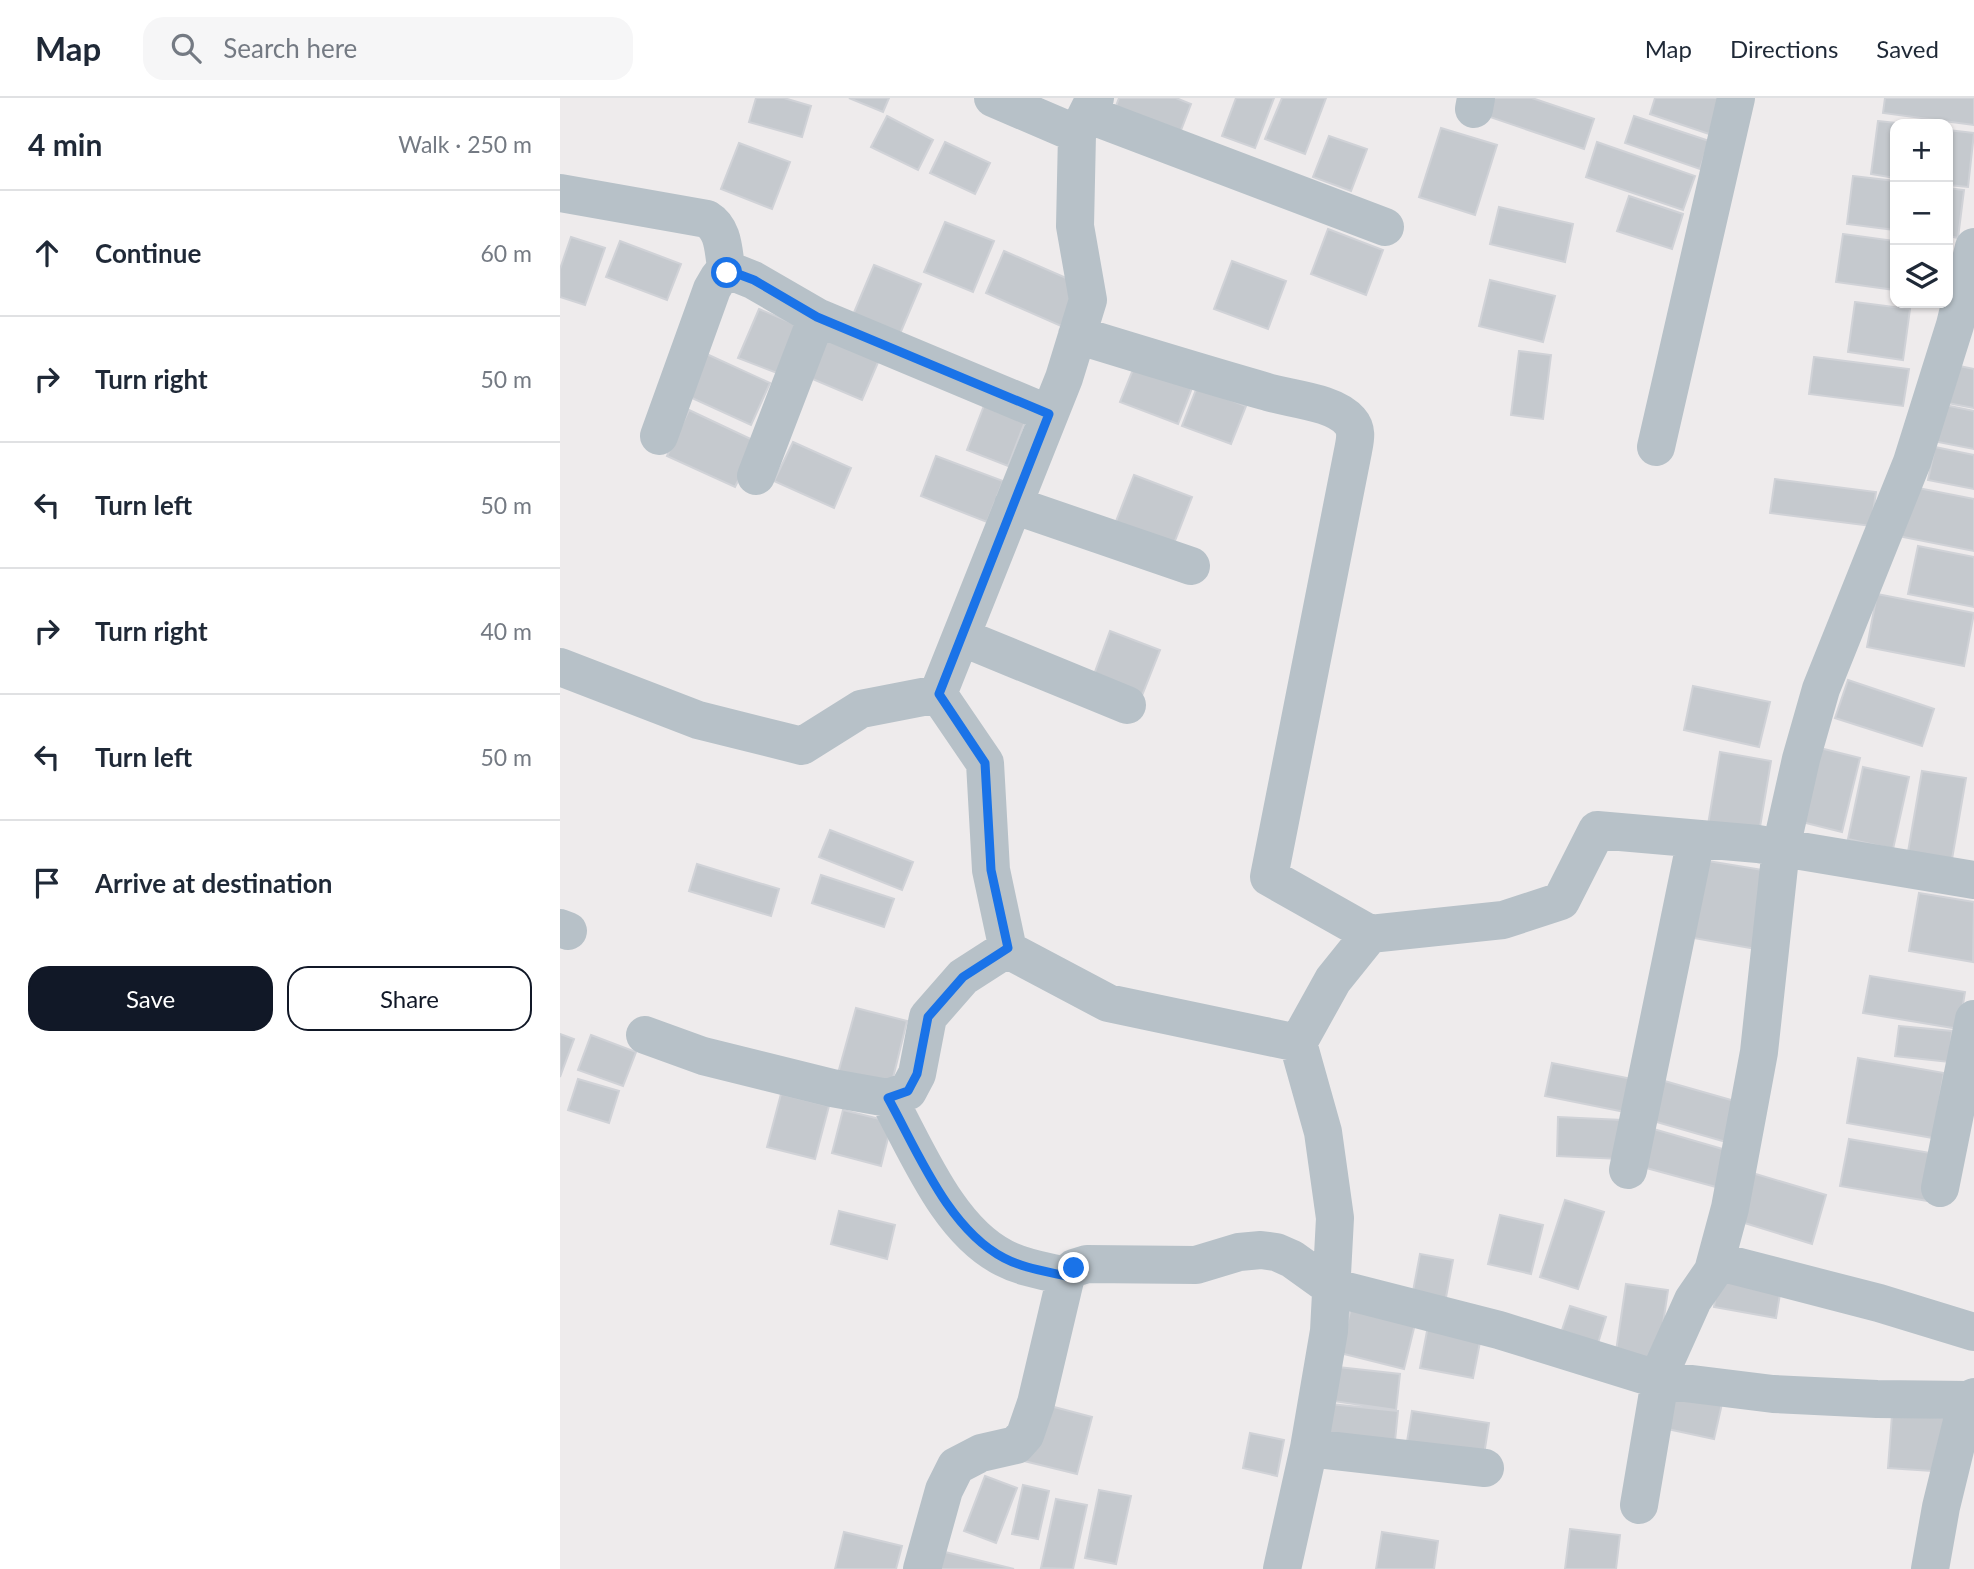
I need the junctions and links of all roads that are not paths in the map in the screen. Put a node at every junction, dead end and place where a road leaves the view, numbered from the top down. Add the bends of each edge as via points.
1 (993, 98) edge
2 (1736, 98) edge
3 (1086, 115) edge
4 (560, 193) edge
5 (1385, 227) dead end
6 (1974, 247) edge
7 (727, 273) junction
8 (817, 317) junction
9 (1077, 335) junction
10 (1049, 414) junction
11 (659, 436) dead end
12 (1656, 447) dead end
13 (756, 476) dead end
14 (1013, 505) junction
15 (1191, 566) dead end
16 (961, 637) junction
17 (560, 667) edge
18 (939, 694) junction
19 (1127, 705) dead end
20 (1696, 839) junction
21 (1781, 848) junction
22 (1974, 880) edge
23 (1370, 934) junction
24 (1008, 948) junction
25 (1974, 1023) edge
26 (645, 1035) dead end
27 (1298, 1043) junction
28 (888, 1098) junction
29 (1628, 1170) dead end
30 (1940, 1188) dead end
31 (1716, 1261) junction
32 (1066, 1276) junction
33 (1331, 1287) junction
34 (1974, 1332) edge
35 (1660, 1380) junction
36 (1971, 1399) edge
37 (1309, 1448) junction
38 (1485, 1468) dead end
39 (1639, 1505) dead end
40 (1290, 1568) edge
41 (922, 1569) edge
42 (1930, 1569) edge

1 - 3 street
2 - 12 street
3 - 5 street
3 - 9 street via 1075,226 1087,300
4 - 7 street via 707,219 720,231
6 - 21 street via 1912,462 1821,689
7 - 8 street via 754,280
7 - 11 street via 712,289
8 - 10 street
8 - 13 street
9 - 10 street
9 - 23 street via 1325,406 1351,422 1356,433 1353,451 1269,877
10 - 14 street
14 - 15 street
14 - 16 street
16 - 18 street
16 - 19 street
17 - 18 street via 698,720 802,746 862,709
18 - 24 street via 985,763 991,870
20 - 21 street
20 - 23 street via 1597,830 1561,901 1503,920
20 - 29 street
21 - 22 street
21 - 31 street via 1759,1052
23 - 27 street via 1333,980
24 - 27 street via 1108,1003
24 - 28 street via 963,977 928,1017 917,1074 908,1091
25 - 30 street
26 - 28 street via 703,1056
27 - 33 street via 1323,1132 1335,1218
28 - 32 street via 943,1199 975,1237 1002,1257
31 - 34 street
31 - 35 street via 1679,1329
32 - 33 street via 1087,1264 1196,1265 1262,1250 1292,1259
32 - 41 street via 1025,1435 1016,1445 981,1453 956,1466 944,1490
33 - 35 street via 1499,1330
33 - 37 street via 1329,1331
35 - 36 street via 1773,1394
35 - 39 street
36 - 42 street via 1941,1507
37 - 38 street
37 - 40 street

